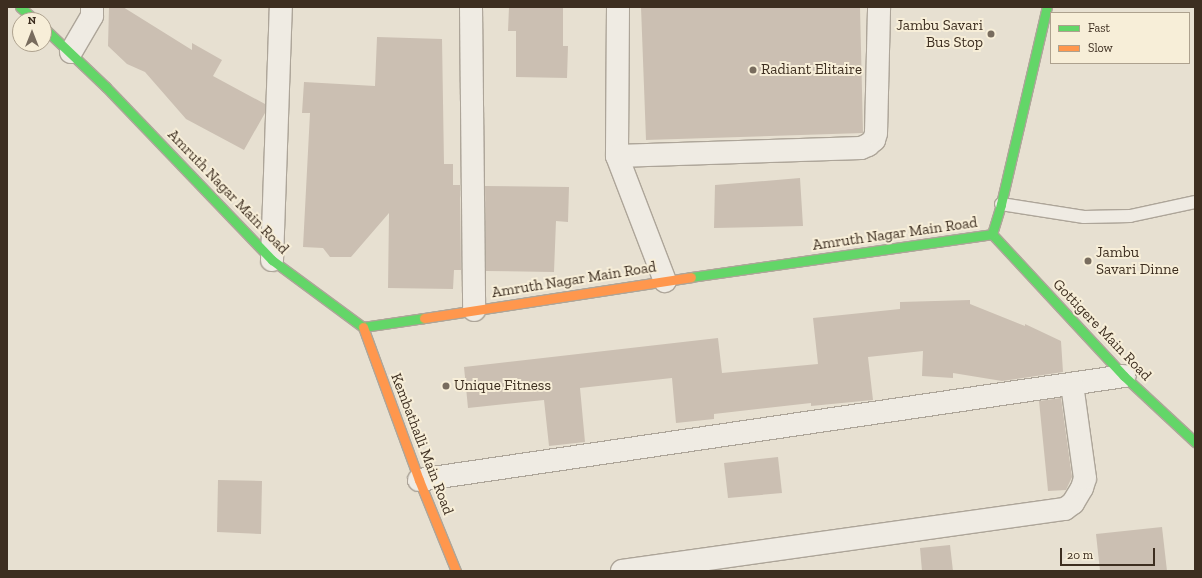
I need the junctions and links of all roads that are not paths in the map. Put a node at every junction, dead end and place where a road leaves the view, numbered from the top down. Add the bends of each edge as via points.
1 (92, 7) edge
2 (281, 7) edge
3 (471, 7) edge
4 (618, 7) edge
5 (879, 7) edge
6 (1047, 7) edge
7 (52, 35) edge
8 (71, 52) junction
9 (617, 156) junction
10 (1195, 202) edge
11 (1001, 204) junction
12 (992, 234) junction
13 (272, 260) junction
14 (665, 280) junction
15 (474, 310) junction
16 (363, 327) junction
17 (1124, 376) junction
18 (1072, 384) junction
19 (1195, 442) edge
20 (418, 480) junction
21 (456, 571) edge
22 (622, 571) edge

1 - 8 street via 92,16
2 - 13 street
3 - 15 street
4 - 9 street
5 - 9 street via 876,133 874,140 868,145 861,148
6 - 11 main road, Amruth Nagar Main Road
7 - 8 main road, Amruth Nagar Main Road
8 - 13 main road, Amruth Nagar Main Road
9 - 14 street
10 - 11 lane via 1130,216 1084,217
11 - 12 main road, Amruth Nagar Main Road
12 - 14 main road, Amruth Nagar Main Road
12 - 17 main road, Gottigere Main Road
13 - 16 main road, Amruth Nagar Main Road
14 - 15 main road, Amruth Nagar Main Road
15 - 16 main road, Amruth Nagar Main Road
16 - 20 main road, Kembathalli Main Road
17 - 18 street
17 - 19 main road, Gottigere Main Road
18 - 20 street
18 - 22 street via 1085,478 1073,502 1065,509
20 - 21 main road, Kembathalli Main Road

